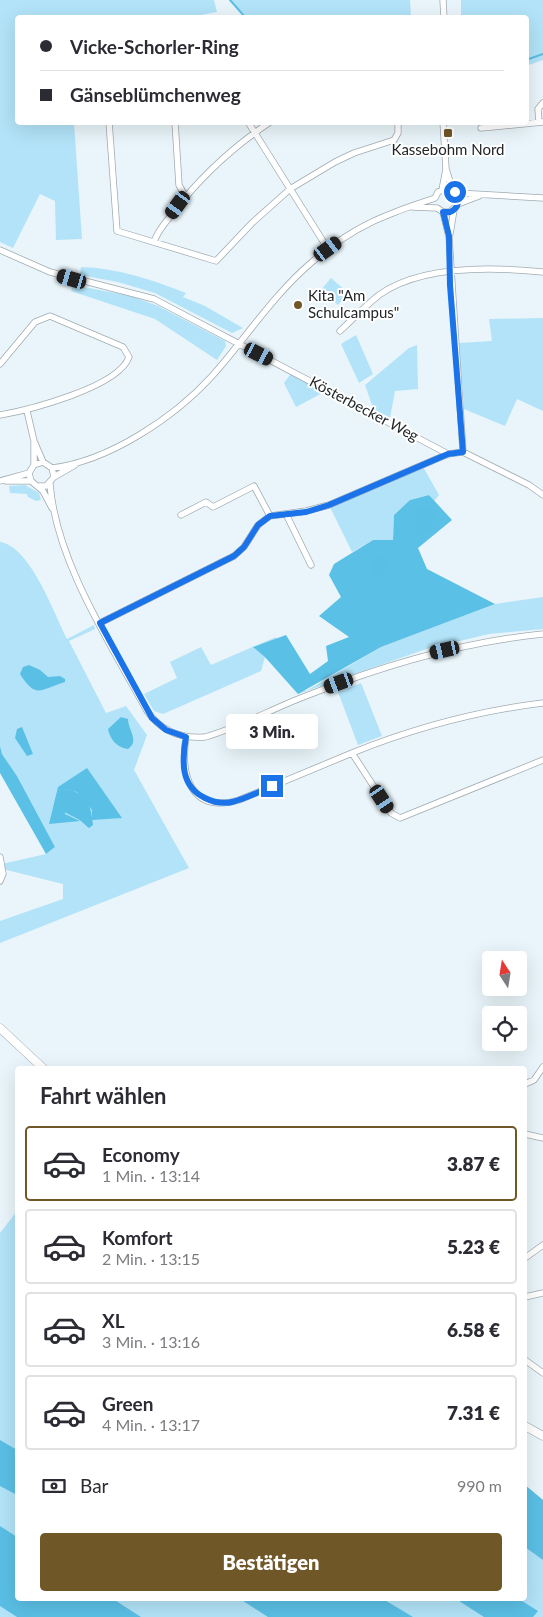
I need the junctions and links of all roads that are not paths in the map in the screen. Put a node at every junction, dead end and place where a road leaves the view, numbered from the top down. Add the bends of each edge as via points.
1 (443, 0) edge
2 (444, 15) edge
3 (543, 103) edge
4 (541, 122) edge
5 (109, 125) edge
6 (175, 125) edge
7 (250, 125) edge
8 (265, 125) edge
9 (398, 125) edge
10 (443, 125) edge
11 (511, 125) edge
12 (481, 128) dead end
13 (254, 132) junction
14 (446, 169) junction
15 (290, 189) junction
16 (442, 190) junction
17 (455, 192) junction
18 (185, 196) junction
19 (479, 196) junction
20 (435, 198) junction
21 (543, 198) edge
22 (458, 204) junction
23 (412, 207) junction
24 (440, 210) junction
25 (454, 210) junction
26 (449, 236) junction
27 (154, 242) junction
28 (328, 249) junction
29 (1, 252) edge
30 (450, 272) junction
31 (543, 272) edge
32 (340, 331) dead end
33 (240, 344) junction
34 (0, 364) edge
35 (27, 411) junction
36 (0, 415) edge
37 (34, 441) junction
38 (463, 452) junction
39 (448, 454) junction
40 (43, 462) junction
41 (34, 465) junction
42 (74, 465) junction
43 (52, 468) junction
44 (30, 473) junction
45 (54, 477) junction
46 (2, 481) edge
47 (31, 481) junction
48 (50, 484) junction
49 (39, 486) junction
50 (543, 495) edge
51 (52, 508) junction
52 (286, 514) junction
53 (181, 515) dead end
54 (270, 516) junction
55 (311, 565) dead end
56 (100, 623) junction
57 (543, 634) edge
58 (543, 703) edge
59 (186, 737) junction
60 (352, 753) junction
61 (543, 760) edge
62 (0, 857) edge
63 (0, 882) edge
64 (0, 1028) edge
65 (41, 1066) edge
66 (543, 1067) edge
67 (527, 1083) edge
68 (527, 1134) edge
69 (543, 1138) edge
70 (543, 1245) edge
71 (527, 1257) edge
72 (543, 1293) edge
73 (527, 1297) edge
74 (527, 1361) edge
75 (543, 1372) edge
76 (527, 1427) edge
77 (543, 1436) edge

1 - 2 street
3 - 4 street via 538,109
5 - 27 street via 117,231
6 - 18 street via 179,185
7 - 13 street
8 - 13 street
9 - 15 street via 394,140 354,152
10 - 14 street
11 - 12 street
13 - 15 street
13 - 18 street
14 - 16 street
14 - 17 street
15 - 27 street via 216,261
15 - 28 street
16 - 17 street
16 - 20 street
17 - 19 street
17 - 22 street
18 - 27 street
19 - 21 street
19 - 22 street
20 - 23 street
20 - 24 street
22 - 25 street
23 - 24 street
23 - 28 street via 371,222
24 - 25 street
24 - 26 street
25 - 26 street
26 - 30 street
28 - 33 street via 289,284
29 - 33 street, Kösterbecker Weg via 50,272 154,299
30 - 31 street
30 - 32 street via 424,276 391,288
30 - 38 street
33 - 39 street, Kösterbecker Weg
33 - 42 street via 201,387 154,424 107,452
34 - 35 street via 35,322 50,316 128,352 128,361 106,379
35 - 36 street
35 - 37 street
37 - 40 street
37 - 41 street
38 - 39 street
38 - 50 street
39 - 52 street via 329,505
40 - 41 street
40 - 43 street
41 - 44 street
42 - 43 street
42 - 45 street
43 - 45 street
44 - 46 street
44 - 47 street
45 - 48 street
46 - 47 street
47 - 49 street
48 - 49 street
48 - 51 street
49 - 51 street
51 - 56 street via 75,575
52 - 54 street
52 - 55 street
53 - 54 street via 206,502 213,506 254,486
54 - 56 street via 258,525 234,556
56 - 59 street via 152,718 166,730
57 - 59 street via 487,640 429,653 310,694 216,734
58 - 60 street via 433,724
59 - 60 street via 183,762 186,779 202,797 220,803 239,800
60 - 61 street via 391,813 400,818
62 - 63 street via 3,874
64 - 65 main road
66 - 67 street via 534,1080
68 - 69 street
70 - 71 street
72 - 73 street
74 - 75 street
76 - 77 main road

